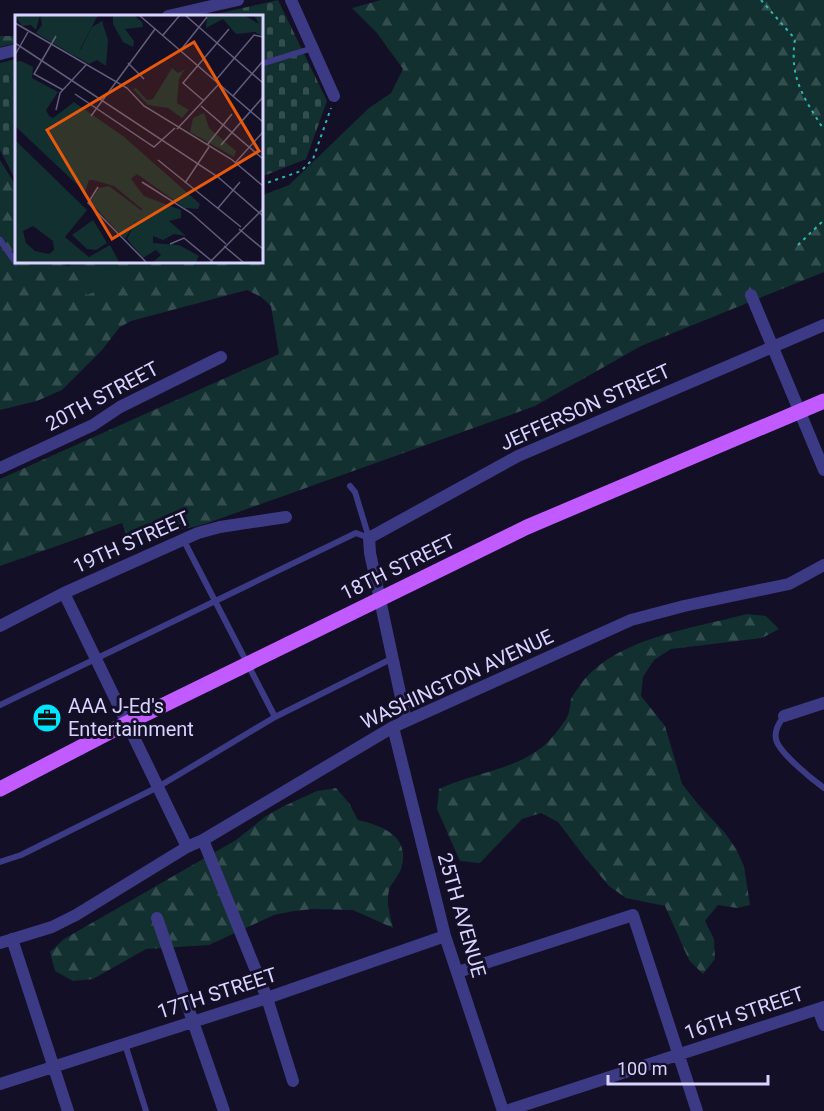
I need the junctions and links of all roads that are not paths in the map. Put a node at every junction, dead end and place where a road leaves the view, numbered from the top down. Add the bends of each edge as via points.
1 (238, 0) edge
2 (291, 0) edge
3 (172, 15) edge
4 (313, 48) junction
5 (15, 50) edge
6 (0, 54) edge
7 (262, 64) edge
8 (334, 96) road end
9 (0, 240) edge
10 (15, 262) edge
11 (751, 295) dead end
12 (824, 325) edge
13 (773, 347) junction
14 (221, 357) dead end
15 (824, 401) edge
16 (800, 412) junction
17 (0, 468) edge
18 (824, 470) edge
19 (350, 486) dead end
20 (286, 517) dead end
21 (369, 538) junction
22 (183, 539) junction
23 (824, 565) edge
24 (64, 593) junction
25 (380, 600) junction
26 (214, 601) junction
27 (0, 626) edge
28 (95, 658) junction
29 (394, 658) junction
30 (248, 664) junction
31 (824, 704) edge
32 (0, 705) edge
33 (784, 716) joint
34 (275, 717) junction
35 (406, 721) junction
36 (127, 723) junction
37 (393, 727) junction
38 (158, 787) junction
39 (824, 788) edge
40 (0, 789) edge
41 (203, 840) junction
42 (187, 848) junction
43 (0, 862) edge
44 (157, 918) dead end
45 (445, 936) junction
46 (6, 941) edge
47 (458, 972) junction
48 (267, 998) junction
49 (821, 1008) edge
50 (194, 1021) junction
51 (824, 1025) edge
52 (125, 1044) junction
53 (678, 1056) junction
54 (54, 1067) junction
55 (294, 1081) dead end
56 (0, 1084) edge
57 (537, 1106) edge
58 (68, 1111) edge
59 (146, 1111) edge
60 (224, 1111) edge
61 (504, 1111) edge
62 (697, 1111) edge

1 - 3 street
2 - 4 street
4 - 7 lane
4 - 8 street
5 - 6 street
9 - 10 lane
11 - 13 street
12 - 13 street, JEFFERSON STREET
13 - 16 street
13 - 21 street, JEFFERSON STREET via 518,456
14 - 17 street, 20TH STREET via 120,407 93,425
15 - 16 main road, 18TH STREET
16 - 18 street
16 - 25 main road, 18TH STREET via 527,527
19 - 21 lane
20 - 22 street, 19TH STREET via 220,527
21 - 25 street
21 - 26 lane via 356,533
22 - 24 street, 19TH STREET
22 - 26 lane
23 - 35 street, WASHINGTON AVENUE via 789,584 631,620
24 - 27 street, 19TH STREET
24 - 28 street
25 - 29 street
25 - 30 main road, 18TH STREET
26 - 28 lane
26 - 30 lane
28 - 32 lane
28 - 36 street
29 - 34 lane
29 - 35 street
30 - 34 lane
30 - 36 main road, 18TH STREET
31 - 33 street
33 - 39 lane via 777,726 776,740
34 - 38 lane
35 - 37 street, WASHINGTON AVENUE
36 - 38 street
36 - 40 main road, 18TH STREET
37 - 41 street, WASHINGTON AVENUE
37 - 45 street, 25TH AVENUE
38 - 42 street
38 - 43 lane
41 - 42 street, WASHINGTON AVENUE
41 - 48 street
42 - 46 street, WASHINGTON AVENUE via 76,915
44 - 50 street
45 - 47 street, 25TH AVENUE
45 - 48 street, 17TH STREET
46 - 54 street
47 - 53 street via 633,915
47 - 61 street, 25TH AVENUE
48 - 50 street, 17TH STREET
48 - 55 street
49 - 51 street
49 - 53 street, 16TH STREET
50 - 52 street, 17TH STREET
50 - 60 street
52 - 54 street, 17TH STREET
52 - 59 lane
53 - 57 street, 16TH STREET
53 - 62 street
54 - 56 street, 17TH STREET
54 - 58 street
57 - 61 street, 16TH STREET

